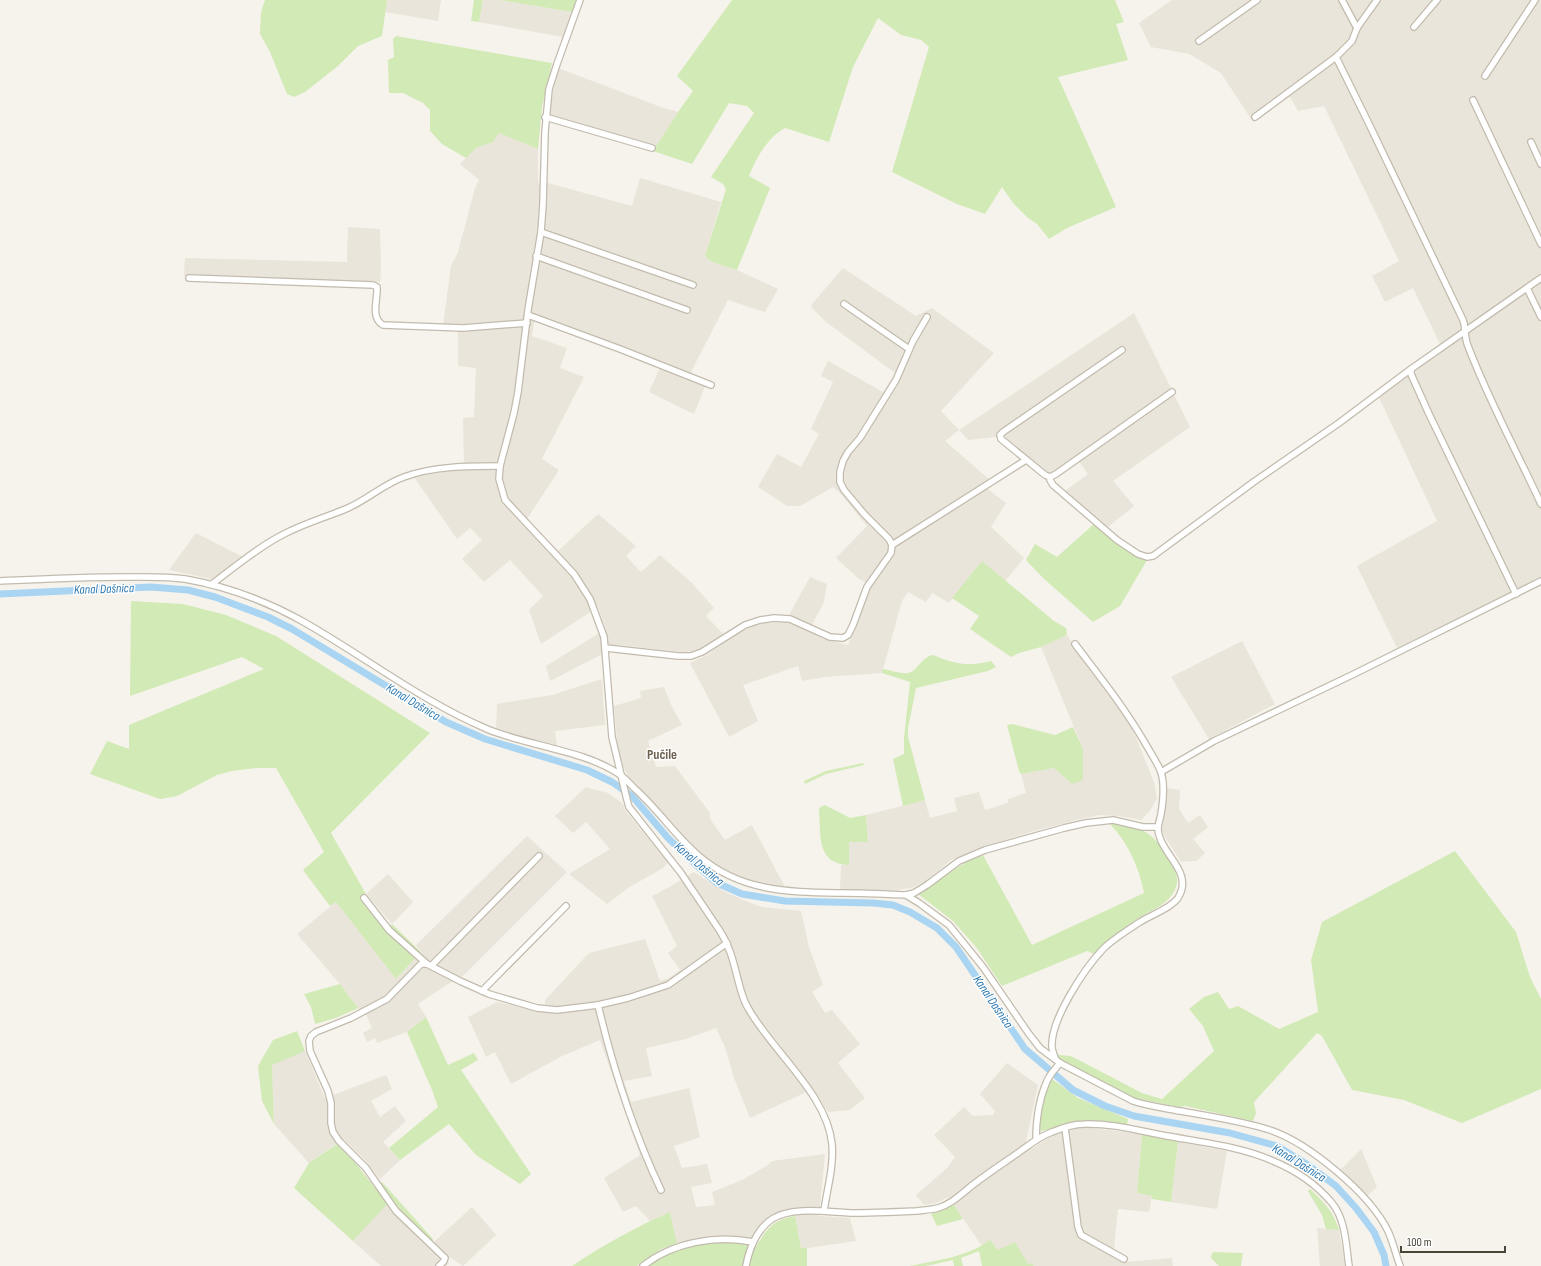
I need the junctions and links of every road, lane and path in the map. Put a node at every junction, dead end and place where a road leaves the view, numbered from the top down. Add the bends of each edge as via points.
1 (580, 0) edge
2 (1257, 0) edge
3 (1342, 0) edge
4 (1377, 0) edge
5 (1437, 0) edge
6 (1535, 0) edge
7 (1414, 27) dead end
8 (1357, 28) junction
9 (1198, 41) dead end
10 (1336, 57) junction
11 (1485, 76) dead end
12 (1472, 100) dead end
13 (546, 117) junction
14 (1255, 117) dead end
15 (1531, 142) dead end
16 (652, 148) dead end
17 (1541, 164) edge
18 (541, 232) junction
19 (1541, 244) edge
20 (536, 256) junction
21 (189, 278) dead end
22 (1541, 278) edge
23 (693, 285) dead end
24 (1527, 288) junction
25 (844, 304) dead end
26 (687, 310) dead end
27 (528, 315) junction
28 (927, 317) dead end
29 (1541, 318) edge
30 (527, 323) junction
31 (1464, 333) junction
32 (909, 349) junction
33 (1122, 350) dead end
34 (1411, 369) junction
35 (711, 385) dead end
36 (1172, 392) dead end
37 (1026, 460) junction
38 (500, 466) junction
39 (1050, 477) junction
40 (1541, 504) edge
41 (892, 545) junction
42 (0, 581) edge
43 (1541, 581) edge
44 (212, 584) junction
45 (1516, 594) junction
46 (1075, 644) dead end
47 (606, 648) junction
48 (1161, 772) junction
49 (621, 778) junction
50 (1157, 827) junction
51 (539, 856) dead end
52 (906, 895) junction
53 (364, 898) dead end
54 (566, 906) dead end
55 (727, 943) junction
56 (430, 964) junction
57 (482, 991) junction
58 (598, 1005) junction
59 (1055, 1058) junction
60 (1059, 1064) junction
61 (1065, 1128) junction
62 (1036, 1140) junction
63 (662, 1190) dead end
64 (824, 1211) junction
65 (753, 1242) junction
66 (1124, 1259) dead end
67 (439, 1266) edge
68 (643, 1266) edge
69 (746, 1266) edge
70 (1349, 1266) edge
71 (1400, 1266) edge

1 - 13 street via 549,89
2 - 9 street
3 - 8 street
4 - 8 street
5 - 7 street
6 - 11 street
8 - 10 street via 1352,41
10 - 14 street
10 - 31 street via 1463,320
12 - 19 street
13 - 16 street
13 - 18 street
15 - 17 street
18 - 20 street
18 - 23 street
20 - 26 street
20 - 27 street
21 - 30 street via 373,284 377,287 376,317 383,325 463,328
22 - 24 street
24 - 29 street
24 - 31 street
25 - 32 street
27 - 30 street
27 - 35 street
28 - 32 street
30 - 38 street via 518,392
31 - 34 street
31 - 40 street
32 - 41 street via 888,394 848,452 840,472 840,482 844,490
33 - 37 street via 1000,435
34 - 39 street via 1153,556 1138,554 1117,540 1054,485
34 - 45 street via 1429,414
36 - 39 street
37 - 39 street
37 - 41 street
38 - 44 street via 460,466 404,477 349,507 283,534
38 - 47 street via 499,479 505,500 582,586 590,598
41 - 47 street via 891,553 867,587 848,635 843,638 830,637 790,619 774,618 745,625 702,652 691,656
42 - 44 street via 163,577
43 - 45 street
44 - 49 street via 298,618 431,701 487,729 598,763
45 - 48 street via 1214,740
46 - 48 street via 1134,724
47 - 49 street via 612,738
48 - 50 street via 1163,796
49 - 52 street via 645,798 700,857 735,880 776,890 797,892
49 - 55 street via 629,806 681,873
50 - 52 street via 1108,820 1086,822 985,850 959,861 927,885
50 - 59 street via 1160,839 1182,877 1182,888 1178,898 1104,948 1088,968 1066,1001 1054,1031 1052,1046
51 - 56 street
52 - 59 street via 949,925 983,967 1040,1048
53 - 56 street via 389,930
54 - 57 street
55 - 58 street via 668,985
55 - 64 street via 747,1007 807,1088 821,1109 829,1128 832,1145 831,1168
56 - 57 street
56 - 67 street via 421,964 387,999 351,1018 316,1032 309,1042 310,1051 328,1091 333,1132 366,1168 396,1211 445,1258
57 - 58 street via 537,1008 557,1010
58 - 63 street via 607,1044 634,1125
59 - 60 street
60 - 62 street via 1047,1080 1036,1124
60 - 71 street via 1133,1101 1269,1130 1294,1142 1338,1172 1366,1200 1388,1231
61 - 62 street via 1050,1132
61 - 66 street via 1081,1235
61 - 70 street via 1082,1124 1127,1128 1213,1144 1273,1160 1296,1172 1333,1205 1343,1230
62 - 64 street via 952,1202 938,1208 893,1213
64 - 65 street via 783,1214 771,1220
65 - 68 street via 738,1239 690,1244 659,1255
65 - 69 street

